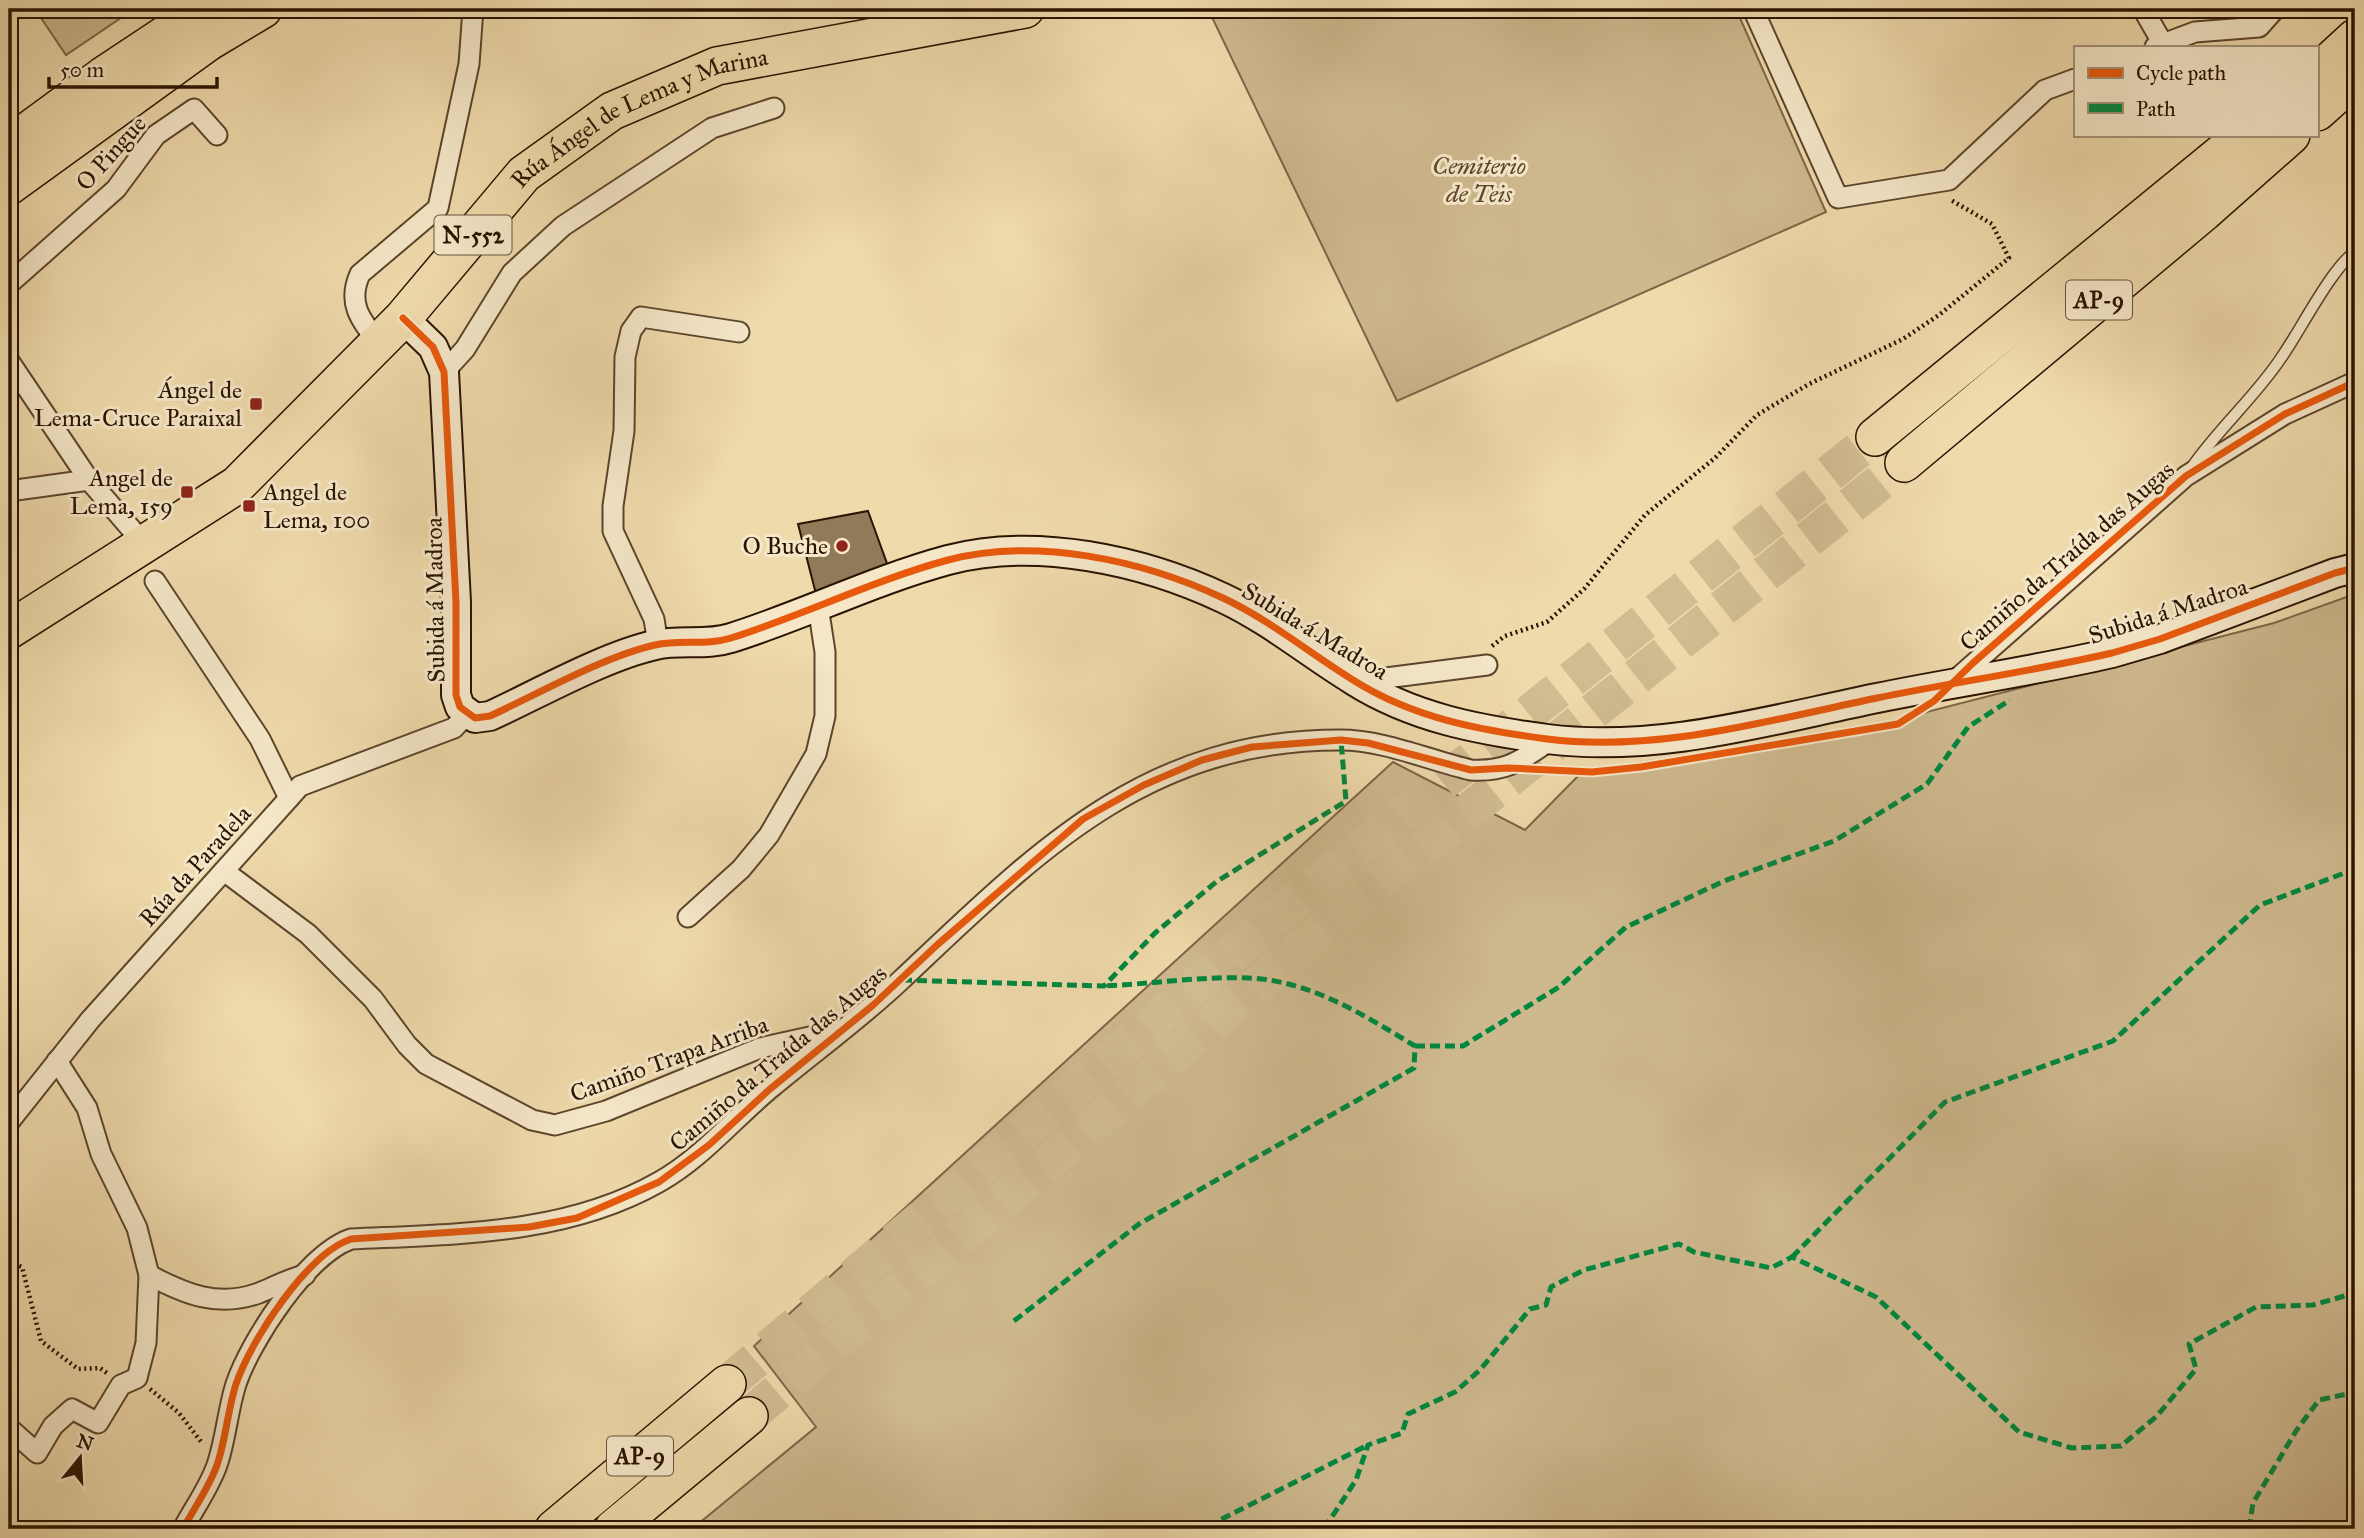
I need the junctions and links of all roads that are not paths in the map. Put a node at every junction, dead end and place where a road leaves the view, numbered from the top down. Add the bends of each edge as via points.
1 (204, 9) edge
2 (263, 9) edge
3 (473, 9) edge
4 (1025, 9) edge
5 (1753, 9) edge
6 (2143, 9) edge
7 (2275, 9) edge
8 (2355, 38) edge
9 (2159, 46) edge
10 (2318, 72) edge
11 (2355, 78) edge
12 (2074, 79) edge
13 (774, 108) dead end
14 (2318, 111) edge
15 (216, 135) dead end
16 (2243, 136) edge
17 (2290, 136) edge
18 (9, 145) edge
19 (9, 186) edge
20 (2355, 252) edge
21 (9, 284) edge
22 (391, 330) junction
23 (740, 332) dead end
24 (9, 361) edge
25 (443, 372) junction
26 (2355, 382) edge
27 (1875, 437) tunnel mouth
28 (1905, 463) tunnel mouth
29 (2186, 476) junction
30 (89, 480) junction
31 (9, 491) edge
32 (145, 545) junction
33 (2355, 568) edge
34 (155, 581) dead end
35 (818, 606) junction
36 (9, 630) edge
37 (658, 644) junction
38 (1487, 665) road end
39 (1355, 682) junction
40 (1953, 682) junction
41 (467, 714) junction
42 (1551, 740) junction
43 (289, 798) junction
44 (224, 871) junction
45 (688, 917) dead end
46 (845, 1029) junction
47 (57, 1061) junction
48 (9, 1122) edge
49 (149, 1275) junction
50 (305, 1275) junction
51 (727, 1384) tunnel mouth
52 (749, 1416) tunnel mouth
53 (9, 1428) edge
54 (183, 1529) edge
55 (554, 1529) edge
56 (613, 1529) edge

1 - 18 highway
2 - 19 highway via 208,42
3 - 22 street via 469,64 438,208 360,274 353,289 360,318
4 - 22 highway, Rúa Ángel de Lema y Marina / N-552 via 717,66 612,111 524,174
5 - 12 street via 1838,198 1949,180 2045,90
6 - 9 street
7 - 9 street via 2259,27 2195,32
8 - 10 highway
11 - 14 highway
13 - 25 street, Rúa Ángel de Lema y Marina via 712,128 563,226 512,273 465,349
15 - 21 street, O Pingue via 194,108 156,135 116,189
16 - 27 highway, AP-9
17 - 28 highway, AP-9
20 - 29 lane via 2317,300 2280,360 2216,433
22 - 25 street, Subida á Madroa via 433,347
22 - 32 highway, Rúa Ángel de Lema y Marina / N-552 via 237,485
23 - 37 street via 641,317 631,331 625,357 624,431 613,531 654,619
24 - 30 street
25 - 41 street, Subida á Madroa via 456,695
26 - 29 street, Camiño da Traída das Augas via 2276,419
29 - 40 street, Camiño da Traída das Augas
30 - 31 street
30 - 32 street
32 - 36 highway, Rúa Ángel de Lema y Marina / N-552
33 - 40 street, Subida á Madroa via 2160,639 2052,666
34 - 43 street via 260,739
35 - 37 street, Subida á Madroa via 726,640
35 - 39 street, Subida á Madroa via 947,561 987,552 1063,555 1155,572 1226,599
35 - 45 street via 825,652 825,716 816,754 769,835 741,869
37 - 41 street, Subida á Madroa via 490,716
38 - 39 street, Subida á Madroa
39 - 42 street, Subida á Madroa via 1455,725
40 - 42 street, Subida á Madroa via 1685,737 1621,742
41 - 43 street, Rúa da Paradela via 454,729 300,786
42 - 46 street, Camiño da Traída das Augas via 1508,768 1489,771 1341,740 1252,747 1202,760 1083,819
43 - 44 street, Rúa da Paradela
44 - 46 street, Camiño Trapa Arriba via 308,934 373,999 426,1064 531,1120 555,1125 606,1111 760,1048
44 - 47 street, Rúa da Paradela
46 - 50 street, Camiño da Traída das Augas via 659,1182 577,1217 529,1227 351,1239 331,1248
47 - 48 street, Rúa da Paradela
47 - 49 street via 87,1108 101,1154 137,1228
49 - 50 street via 184,1293 211,1300 256,1294
49 - 53 street via 146,1343 129,1381 99,1423 72,1409 53,1426 37,1453
50 - 54 street, Camiño da Traída das Augas via 248,1357 237,1381 218,1463
51 - 55 highway, AP-9
52 - 56 highway, AP-9

